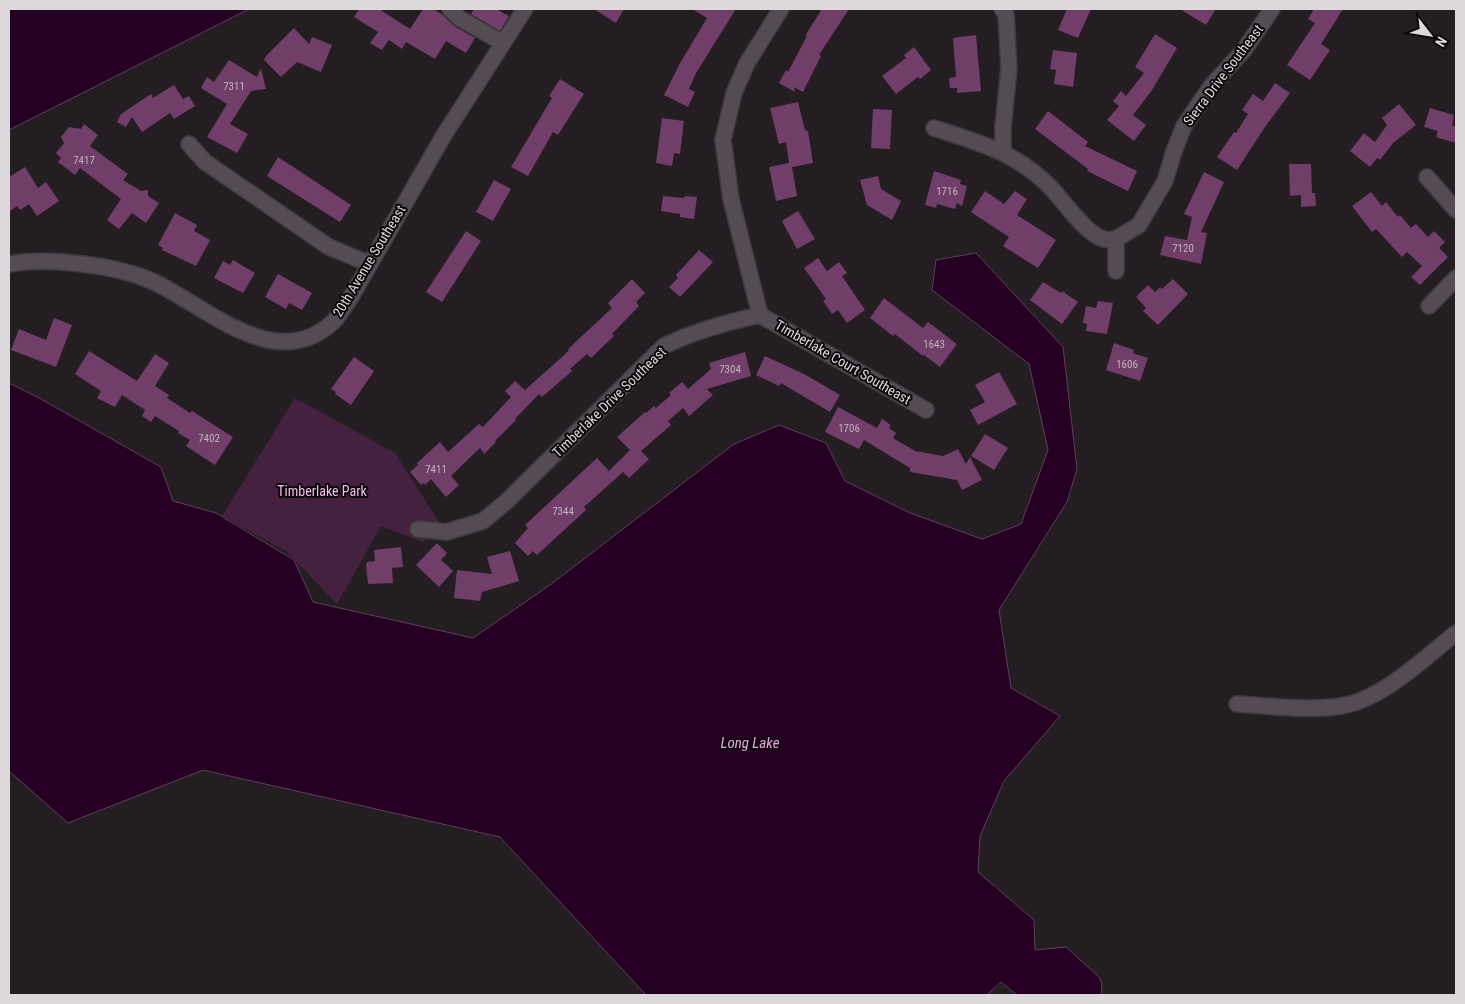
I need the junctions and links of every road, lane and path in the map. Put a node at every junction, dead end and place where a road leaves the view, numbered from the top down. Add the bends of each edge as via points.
1 (450, 9) edge
2 (525, 9) edge
3 (782, 9) edge
4 (1002, 9) edge
5 (1272, 9) edge
6 (503, 43) junction
7 (934, 128) dead end
8 (189, 144) dead end
9 (1003, 152) junction
10 (1427, 177) dead end
11 (1456, 210) edge
12 (1116, 239) junction
13 (9, 264) edge
14 (370, 264) junction
15 (1116, 272) dead end
16 (1456, 278) edge
17 (1429, 306) dead end
18 (760, 315) junction
19 (926, 410) dead end
20 (418, 529) dead end
21 (1456, 633) edge
22 (1237, 704) dead end

1 - 6 street via 459,18
2 - 6 street, 20th Avenue Southeast
3 - 18 street via 747,63 734,93 723,140 731,199
4 - 9 street via 1006,14 1009,68
5 - 12 street, Sierra Drive Southeast via 1184,126 1165,182 1140,225
6 - 14 street, 20th Avenue Southeast via 444,135
7 - 9 street
8 - 14 street via 205,162 329,247
9 - 12 street via 1031,170 1052,189 1089,230 1103,239
10 - 11 street
12 - 15 street
13 - 14 street, 20th Avenue Southeast via 86,264 125,272 154,282 243,332 280,342 306,338 334,321
16 - 17 street
18 - 19 street, Timberlake Court Southeast
18 - 20 street, Timberlake Drive Southeast via 680,338 664,346 484,521 446,532
21 - 22 street via 1392,683 1349,704 1311,709

